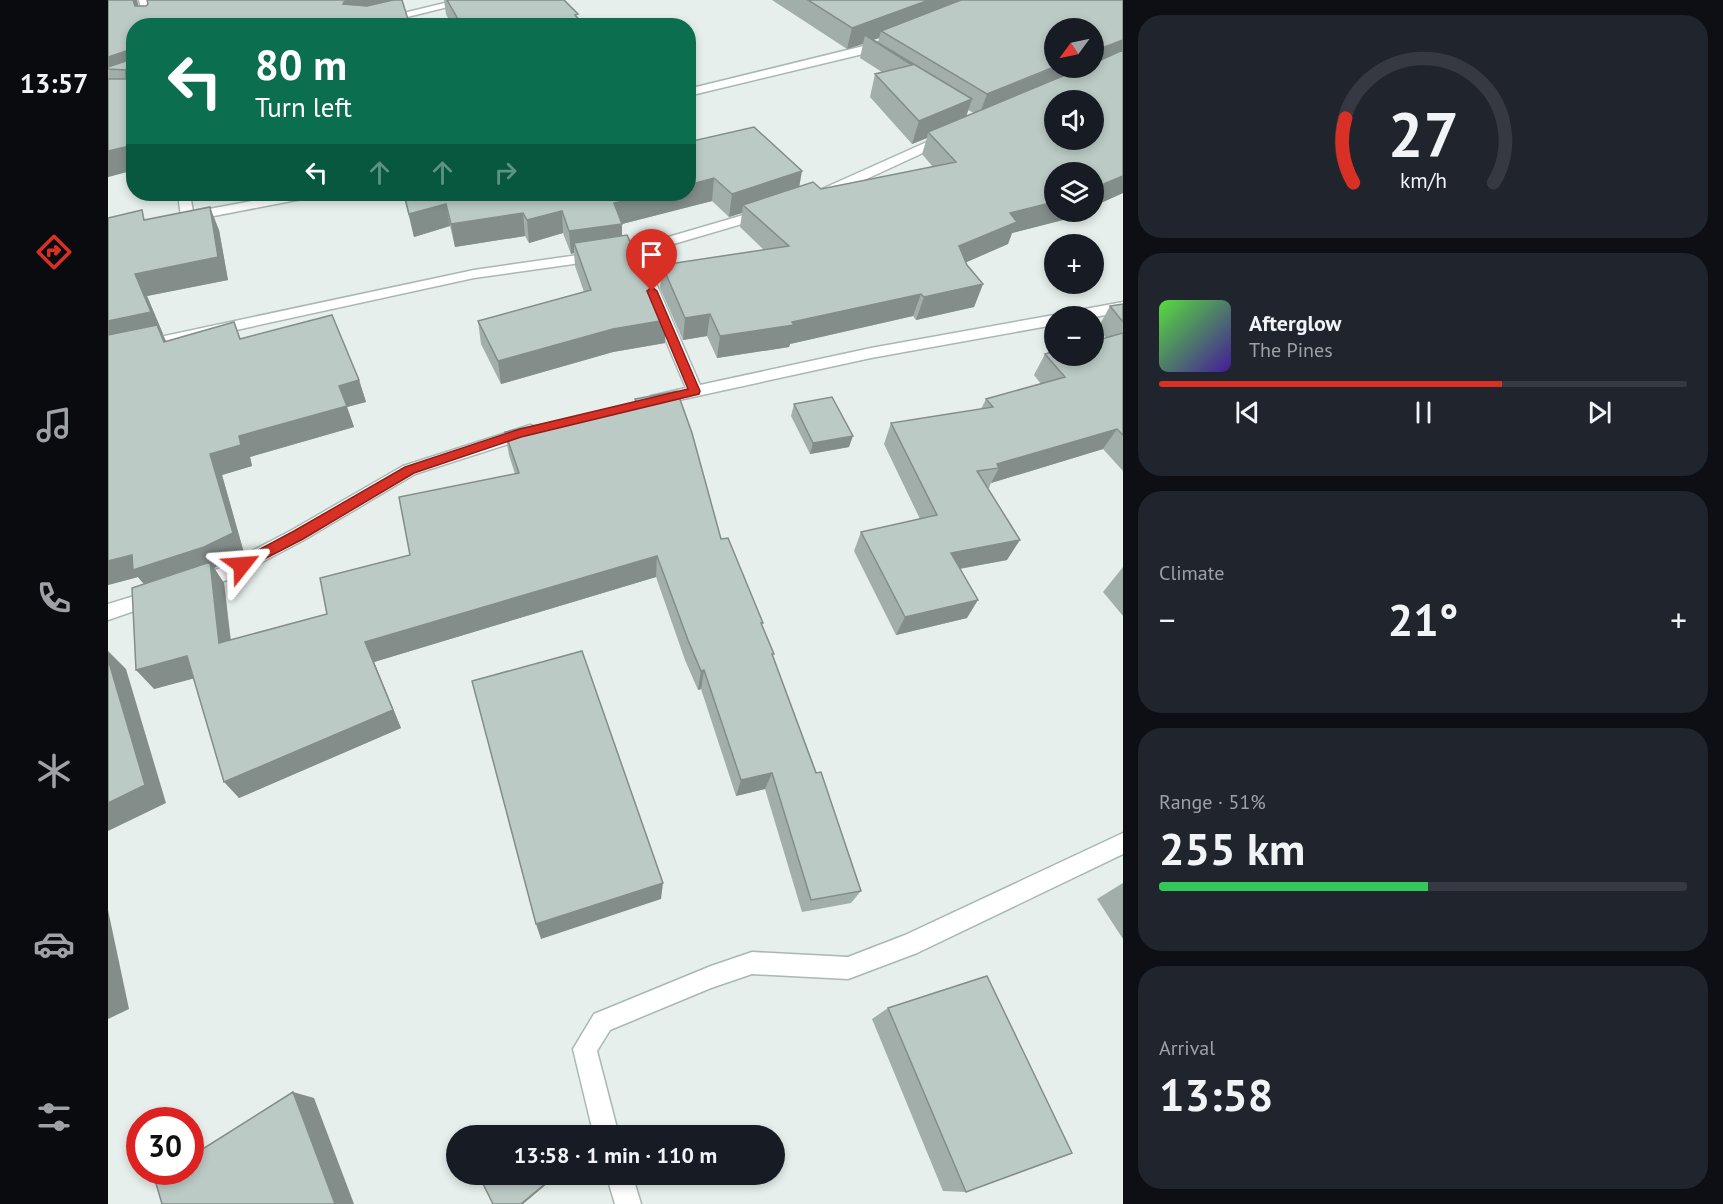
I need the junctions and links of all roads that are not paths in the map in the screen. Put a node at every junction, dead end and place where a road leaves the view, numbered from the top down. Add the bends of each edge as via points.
1 (144, 0) edge
2 (471, 0) edge
3 (148, 18) edge
4 (391, 18) edge
5 (891, 41) edge
6 (696, 91) edge
7 (956, 133) edge
8 (801, 200) edge
9 (183, 201) edge
10 (270, 201) edge
11 (780, 207) edge
12 (635, 251) junction
13 (1123, 307) edge
14 (1104, 310) edge
15 (1044, 322) edge
16 (108, 353) edge
17 (695, 391) junction
18 (636, 405) edge
19 (543, 428) edge
20 (108, 612) edge
21 (1123, 843) edge
22 (605, 1125) edge
23 (622, 1185) edge
24 (628, 1204) edge

1 - 3 street
2 - 4 street
5 - 6 street via 868,54
7 - 8 street
9 - 10 street via 181,218
11 - 12 street
12 - 16 street via 474,274
12 - 17 street
13 - 14 street
15 - 17 street via 871,353
17 - 18 street
19 - 20 street via 410,470 224,574
21 - 22 street via 958,923 848,968 752,963 602,1022 585,1049
23 - 24 street

